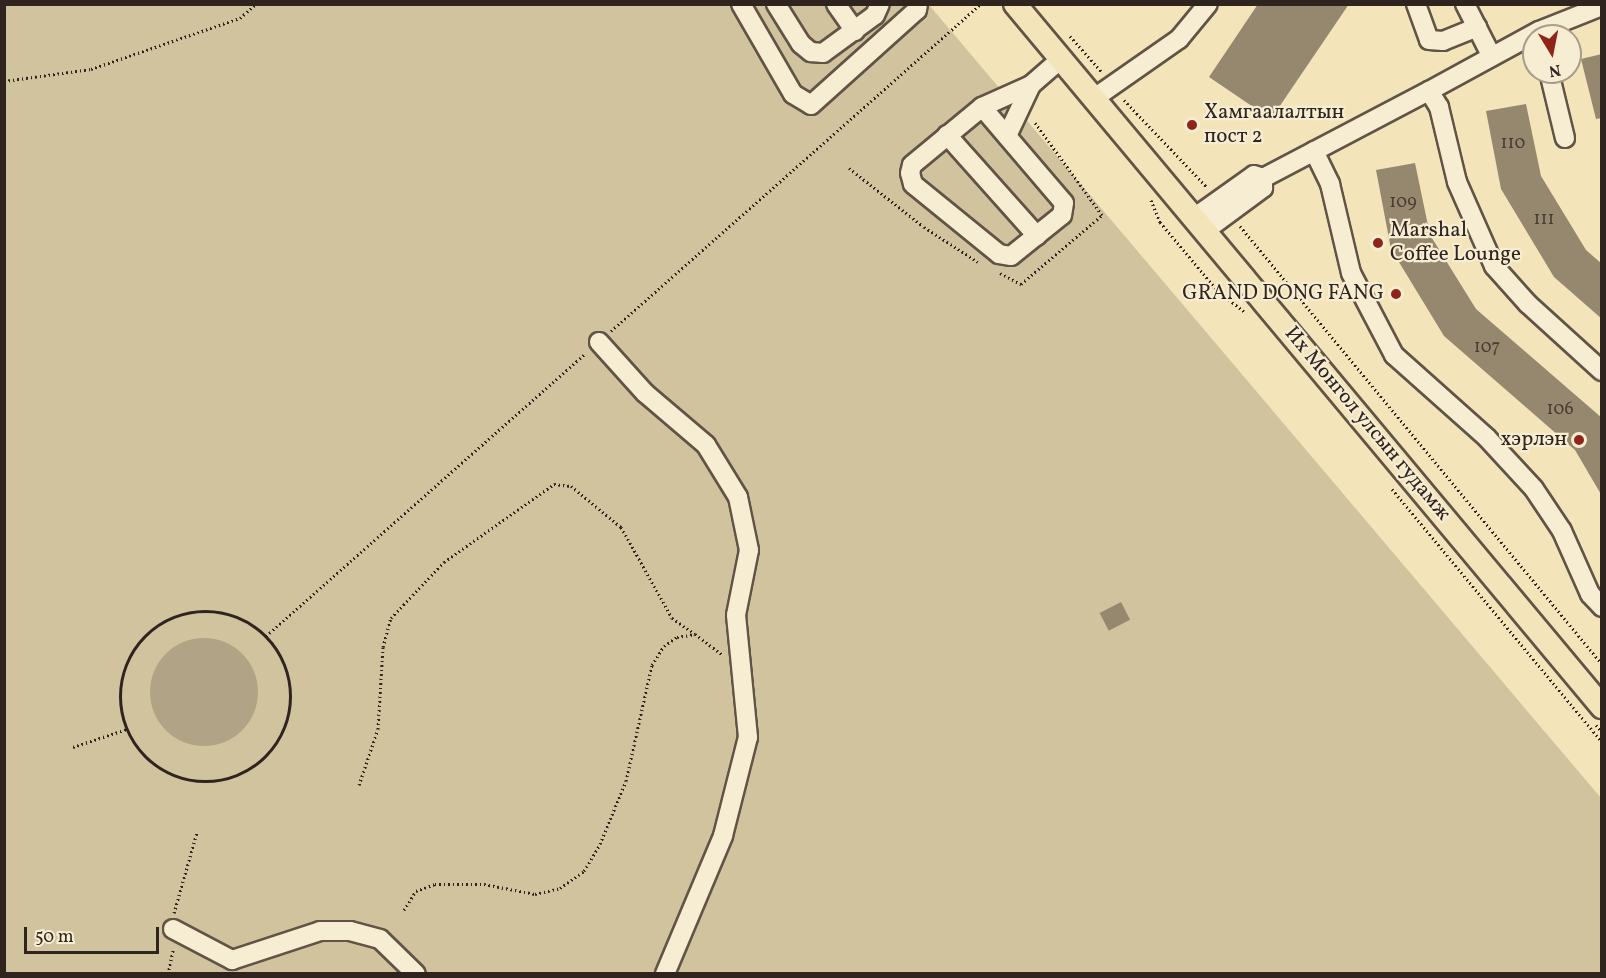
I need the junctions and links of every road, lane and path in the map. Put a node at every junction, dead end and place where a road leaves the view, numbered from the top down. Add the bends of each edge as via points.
1 (256, 4) edge
2 (741, 4) edge
3 (776, 4) edge
4 (836, 4) edge
5 (880, 4) edge
6 (918, 4) edge
7 (980, 4) edge
8 (1015, 4) edge
9 (1208, 4) edge
10 (1416, 4) edge
11 (1464, 4) edge
12 (1602, 6) edge
13 (1570, 11) edge
14 (1552, 24) edge
15 (1477, 27) junction
16 (855, 31) junction
17 (1066, 31) dead end
18 (1522, 42) edge
19 (1492, 57) junction
20 (1060, 60) junction
21 (4, 81) edge
22 (1112, 84) junction
23 (1552, 84) edge
24 (1031, 85) junction
25 (1429, 91) junction
26 (1093, 99) junction
27 (982, 107) junction
28 (1032, 114) dead end
29 (947, 135) junction
30 (1007, 136) junction
31 (1565, 138) dead end
32 (1314, 151) junction
33 (849, 168) dead end
34 (1148, 193) dead end
35 (1224, 206) junction
36 (1200, 224) junction
37 (1037, 236) junction
38 (985, 266) dead end
39 (994, 270) dead end
40 (1250, 316) dead end
41 (599, 342) junction
42 (1602, 371) edge
43 (1388, 485) dead end
44 (1602, 607) edge
45 (695, 634) junction
46 (266, 636) junction
47 (1602, 664) edge
48 (741, 668) junction
49 (1598, 698) edge
50 (127, 729) junction
51 (1602, 742) edge
52 (73, 747) dead end
53 (358, 785) dead end
54 (197, 831) dead end
55 (404, 910) dead end
56 (173, 929) joint
57 (416, 974) edge
58 (665, 974) edge

1 - 21 path via 240,18 90,69
2 - 6 street via 793,94 811,105 917,10
3 - 16 street via 801,44 811,52 823,53
4 - 16 street
5 - 16 street via 875,15
7 - 41 path
8 - 20 main road, Их Монгол улсын гудамж
9 - 22 street via 1179,39
10 - 15 street via 1429,40 1443,41
11 - 15 street
12 - 13 street
13 - 14 street
15 - 19 street
17 - 22 path
18 - 19 street
19 - 25 street
20 - 24 street
20 - 26 main road, Их Монгол улсын гудамж
22 - 26 street
22 - 35 path
23 - 31 street
24 - 27 street
24 - 30 street
25 - 32 street
25 - 42 street via 1439,107 1457,182 1494,266 1528,304
26 - 36 main road, Их Монгол улсын гудамж
27 - 29 street
27 - 30 street
28 - 39 path via 1102,214 1021,284
29 - 37 street
29 - 37 street via 912,165 913,184 1004,256 1011,256
30 - 37 street via 1064,203 1062,215
32 - 35 street via 1263,178 1254,175
32 - 44 street via 1330,184 1351,273 1394,355 1487,438 1534,489 1562,531 1590,594
33 - 38 path via 924,227
34 - 40 path via 1160,222 1218,291
35 - 36 street
35 - 47 path
36 - 49 main road, Их Монгол улсын гудамж
41 - 46 path
41 - 48 street via 645,393 706,445 738,496 748,550 736,615
43 - 51 path
45 - 48 path
45 - 53 path via 672,618 621,527 571,486 554,484 444,562 392,618 383,647 378,729
45 - 55 path via 677,637 664,646 652,665 626,781 600,844 584,871 560,888 536,894 484,884 435,884 416,891
46 - 50 path via 243,620 216,612 188,612 162,623 140,641 125,665 120,692
46 - 50 path via 282,659 290,686 289,714 279,740 260,762 236,776 208,782 180,778 155,765 135,745
48 - 58 street via 748,736 723,836
50 - 52 path
54 - 56 path via 174,903
56 - 57 street via 232,960 320,931 350,930 380,939

